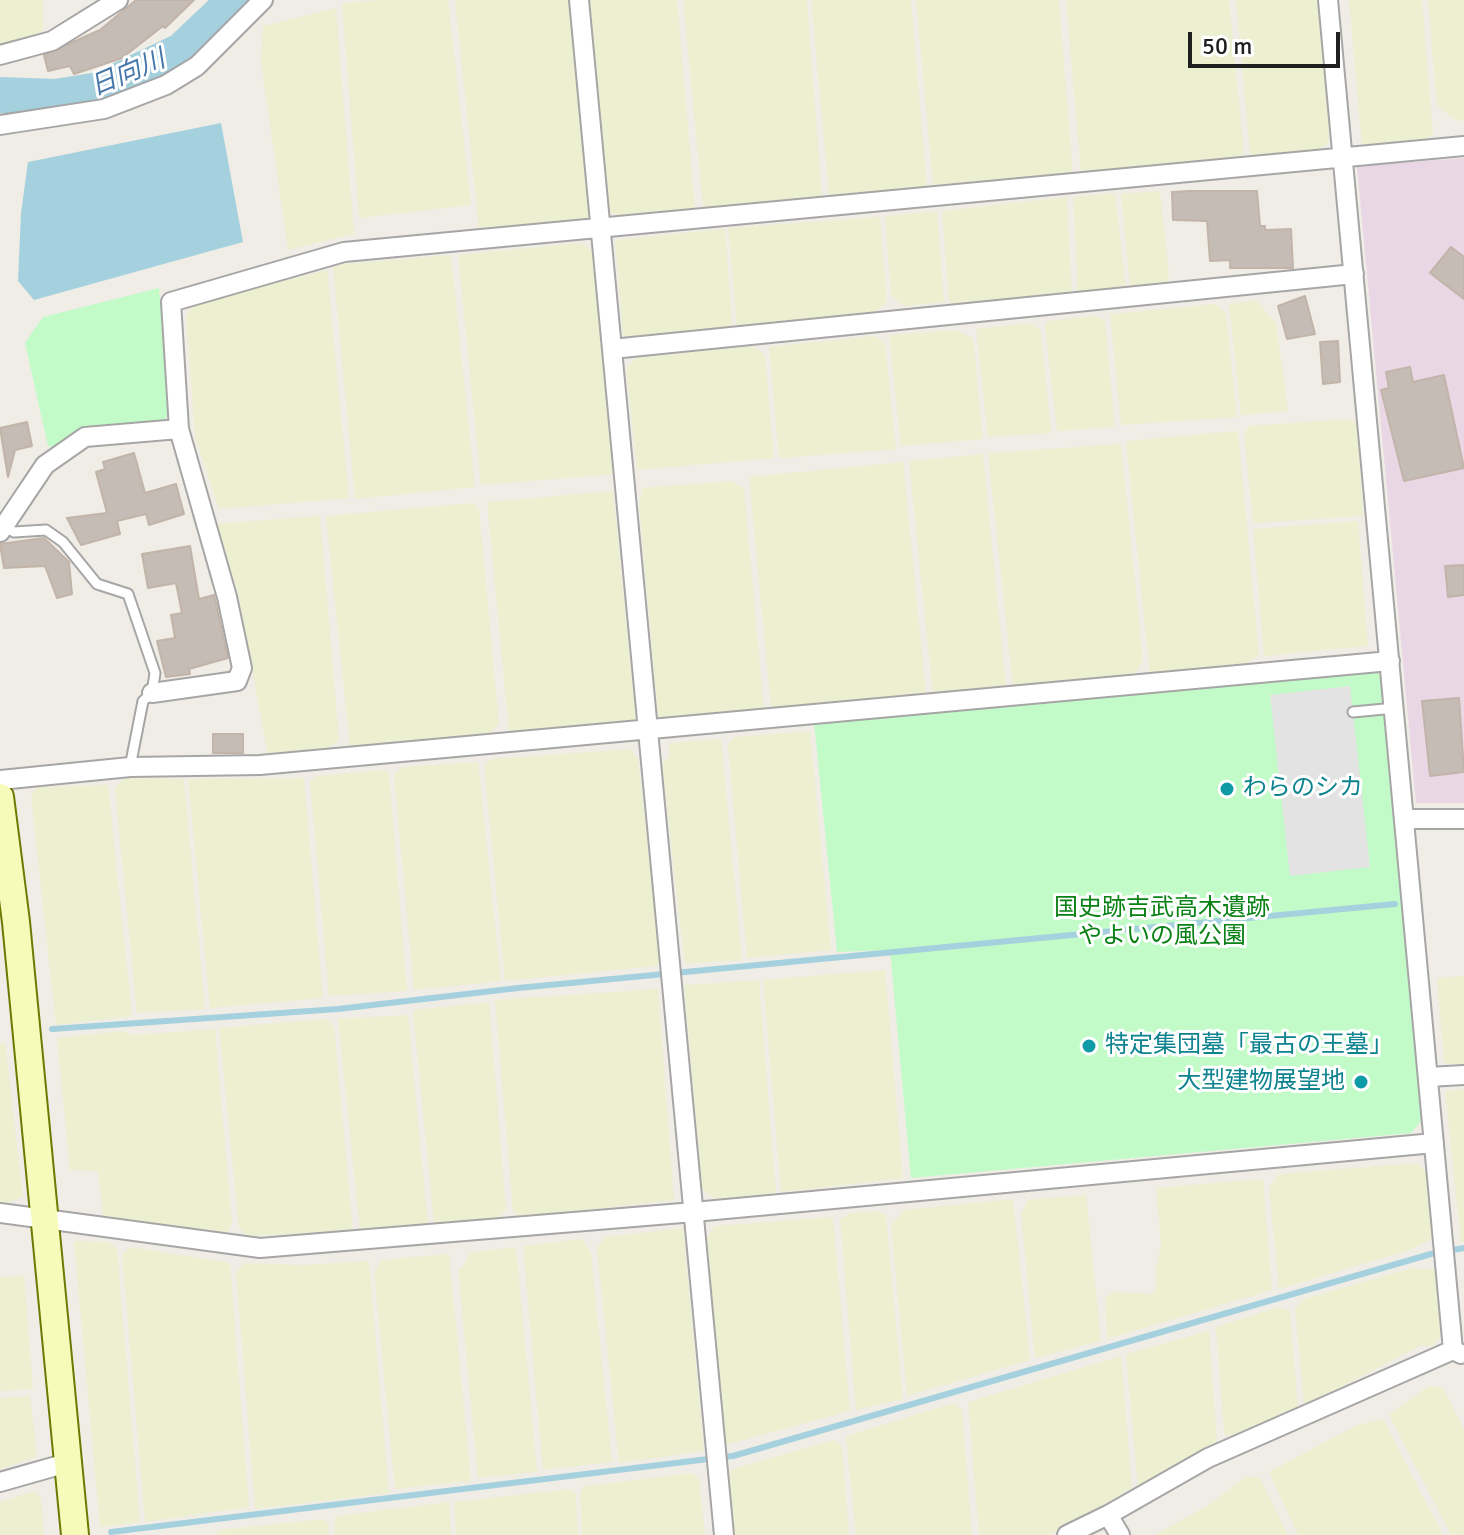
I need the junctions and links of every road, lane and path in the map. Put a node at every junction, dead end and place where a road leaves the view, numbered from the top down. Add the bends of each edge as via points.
1 (118, 0) edge
2 (263, 0) edge
3 (579, 0) edge
4 (1328, 0) edge
5 (0, 55) edge
6 (0, 125) edge
7 (1464, 146) edge
8 (1345, 156) junction
9 (600, 226) junction
10 (1354, 274) junction
11 (612, 349) junction
12 (179, 429) junction
13 (2, 530) edge
14 (1390, 661) junction
15 (152, 693) junction
16 (1395, 708) junction
17 (1353, 712) dead end
18 (648, 729) junction
19 (130, 767) junction
20 (0, 780) edge
21 (0, 797) edge
22 (1405, 819) junction
23 (1464, 819) edge
24 (1464, 1075) edge
25 (1428, 1077) junction
26 (1434, 1143) junction
27 (694, 1212) junction
28 (0, 1213) edge
29 (44, 1219) junction
30 (1458, 1352) edge
31 (67, 1463) junction
32 (0, 1482) edge
33 (1108, 1515) junction
34 (75, 1535) edge
35 (724, 1535) edge
36 (1067, 1535) edge
37 (1120, 1535) edge

1 - 5 street via 52,41
2 - 6 street via 197,66 166,85 104,109
3 - 9 street
4 - 8 street
7 - 8 street
8 - 9 street
8 - 10 street
9 - 11 street
9 - 12 street via 344,252 171,302
10 - 11 street
10 - 14 street
11 - 18 street
12 - 13 street via 85,437 45,465
12 - 15 street via 242,668 237,681
13 - 15 lane via 46,530 63,542 97,584 128,594 155,673
14 - 16 street
14 - 18 street
15 - 19 lane via 143,701
16 - 17 lane
16 - 22 street
18 - 19 street via 260,765
18 - 27 street
19 - 20 street
21 - 29 street
22 - 23 street
22 - 25 street
24 - 25 street
25 - 26 street
26 - 27 street
26 - 30 street
27 - 29 street via 260,1248
27 - 35 street
28 - 29 street
29 - 31 street
30 - 33 street via 1208,1458
31 - 32 street
31 - 34 street
33 - 36 street
33 - 37 street

